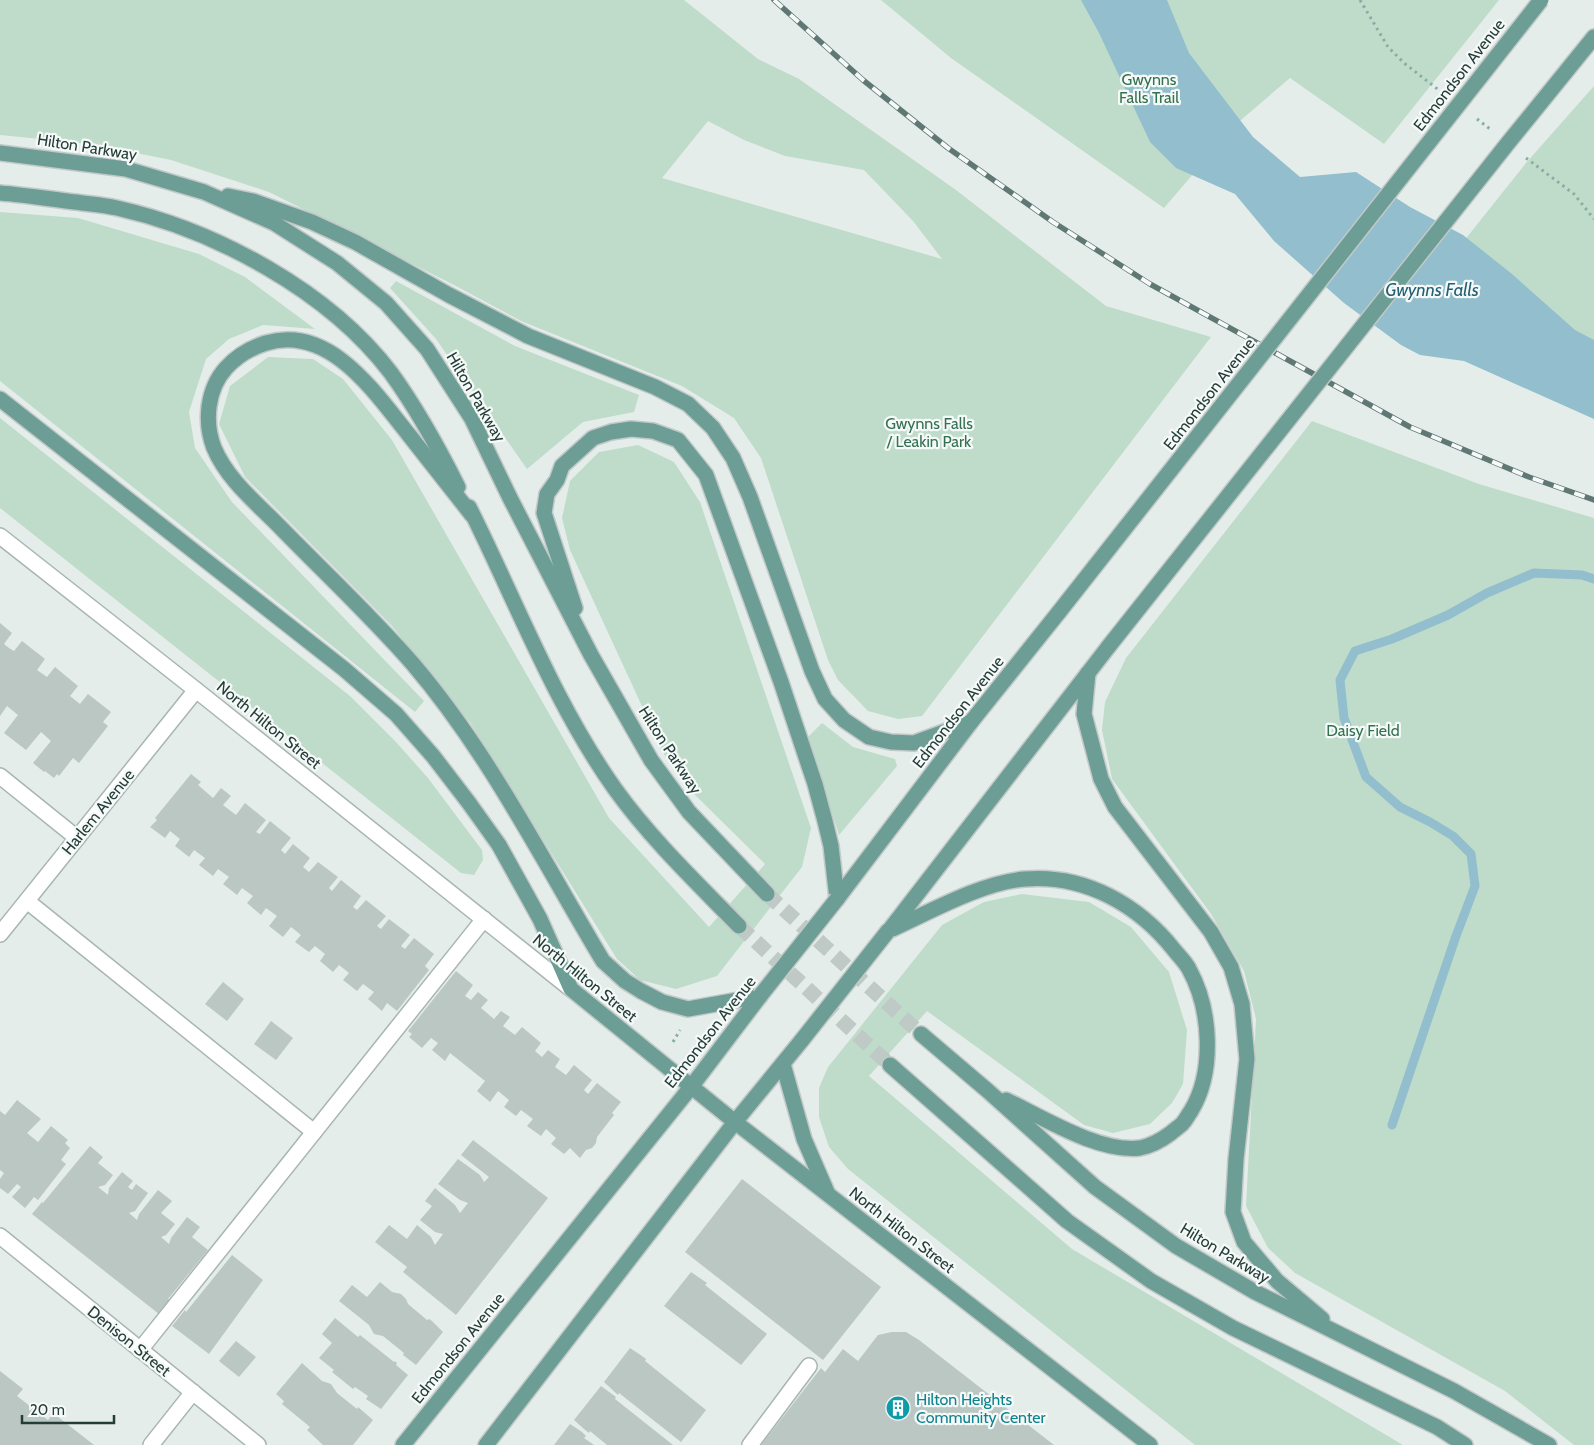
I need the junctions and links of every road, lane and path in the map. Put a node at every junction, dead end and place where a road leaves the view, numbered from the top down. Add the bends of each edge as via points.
1 (1541, 0) edge
2 (1594, 37) edge
3 (0, 153) edge
4 (204, 192) junction
5 (0, 193) edge
6 (1574, 194) dead end
7 (1594, 219) edge
8 (0, 399) edge
9 (472, 515) junction
10 (0, 536) edge
11 (591, 655) junction
12 (1088, 673) junction
13 (196, 690) junction
14 (972, 722) junction
15 (0, 776) edge
16 (77, 838) junction
17 (767, 894) tunnel mouth
18 (837, 899) junction
19 (27, 900) junction
20 (484, 919) junction
21 (739, 926) tunnel mouth
22 (888, 931) junction
23 (0, 934) edge
24 (571, 989) junction
25 (760, 996) junction
26 (680, 1030) dead end
27 (921, 1034) tunnel mouth
28 (669, 1049) dead end
29 (783, 1064) junction
30 (890, 1064) tunnel mouth
31 (691, 1087) junction
32 (988, 1091) junction
33 (736, 1122) junction
34 (314, 1132) junction
35 (827, 1194) junction
36 (0, 1236) edge
37 (1338, 1333) junction
38 (140, 1350) junction
39 (809, 1366) dead end
40 (193, 1392) junction
41 (151, 1445) edge
42 (258, 1445) edge
43 (403, 1445) edge
44 (486, 1445) edge
45 (750, 1445) edge
46 (1150, 1445) edge
47 (1466, 1445) edge
48 (1549, 1445) edge

1 - 14 main road, Edmondson Avenue, bridge
2 - 12 main road, bridge
3 - 4 main road, Hilton Parkway via 126,169
4 - 11 main road, Hilton Parkway via 274,223 337,263 386,303 427,349 472,419
4 - 14 main road via 253,201 312,222 528,336 688,404 713,428 733,458 825,699 844,720 869,737 891,742 914,743
5 - 9 main road via 116,207 188,229 254,261 310,295 356,335 390,372 433,436
6 - 7 path
8 - 24 main road via 344,669 396,714 433,756 499,845 540,919
9 - 21 main road via 567,711 615,788 654,839
9 - 25 main road via 377,395 350,367 327,350 301,341 278,340 254,346 234,359 218,377 209,400 208,425 214,447 226,470 368,615 448,710 496,780 603,961 641,991 662,1002 688,1009
10 - 13 street, North Hilton Street
11 - 17 main road, Hilton Parkway via 656,767 689,812
11 - 18 main road via 544,513 547,494 562,466 593,438 618,431 653,431 678,440 706,475 815,784 831,846
12 - 22 main road
12 - 37 main road via 1084,714 1101,779 1115,807 1211,932 1231,967 1242,1004 1247,1060 1233,1212 1244,1242 1277,1281
13 - 16 street, Harlem Avenue
13 - 20 street, North Hilton Street
14 - 18 main road, Edmondson Avenue
15 - 16 street
16 - 19 street, Harlem Avenue
18 - 25 main road, Edmondson Avenue, bridge
19 - 23 street, Harlem Avenue
19 - 34 street
20 - 24 street, North Hilton Street
20 - 34 street
22 - 29 main road, bridge
22 - 32 main road via 983,888 1024,879 1064,879 1099,890 1138,912 1164,936 1189,968 1202,998 1207,1033 1205,1069 1198,1099 1184,1123 1164,1138 1141,1148 1115,1146 1084,1138
24 - 31 main road, North Hilton Street
25 - 31 main road, Edmondson Avenue
26 - 28 path
27 - 32 main road, Hilton Parkway
29 - 33 main road
29 - 35 main road via 804,1139
30 - 47 main road via 1067,1221 1151,1281 1233,1328 1436,1426
31 - 33 main road, North Hilton Street
31 - 43 main road, Edmondson Avenue
32 - 37 main road, Hilton Parkway via 1095,1187 1176,1246 1255,1292
33 - 35 main road, North Hilton Street
33 - 44 main road
34 - 38 street
35 - 46 main road, North Hilton Street
36 - 38 street, Denison Street
37 - 48 main road, Hilton Parkway via 1454,1391
38 - 40 street, Denison Street
39 - 45 street
40 - 41 street
40 - 42 street, Denison Street

